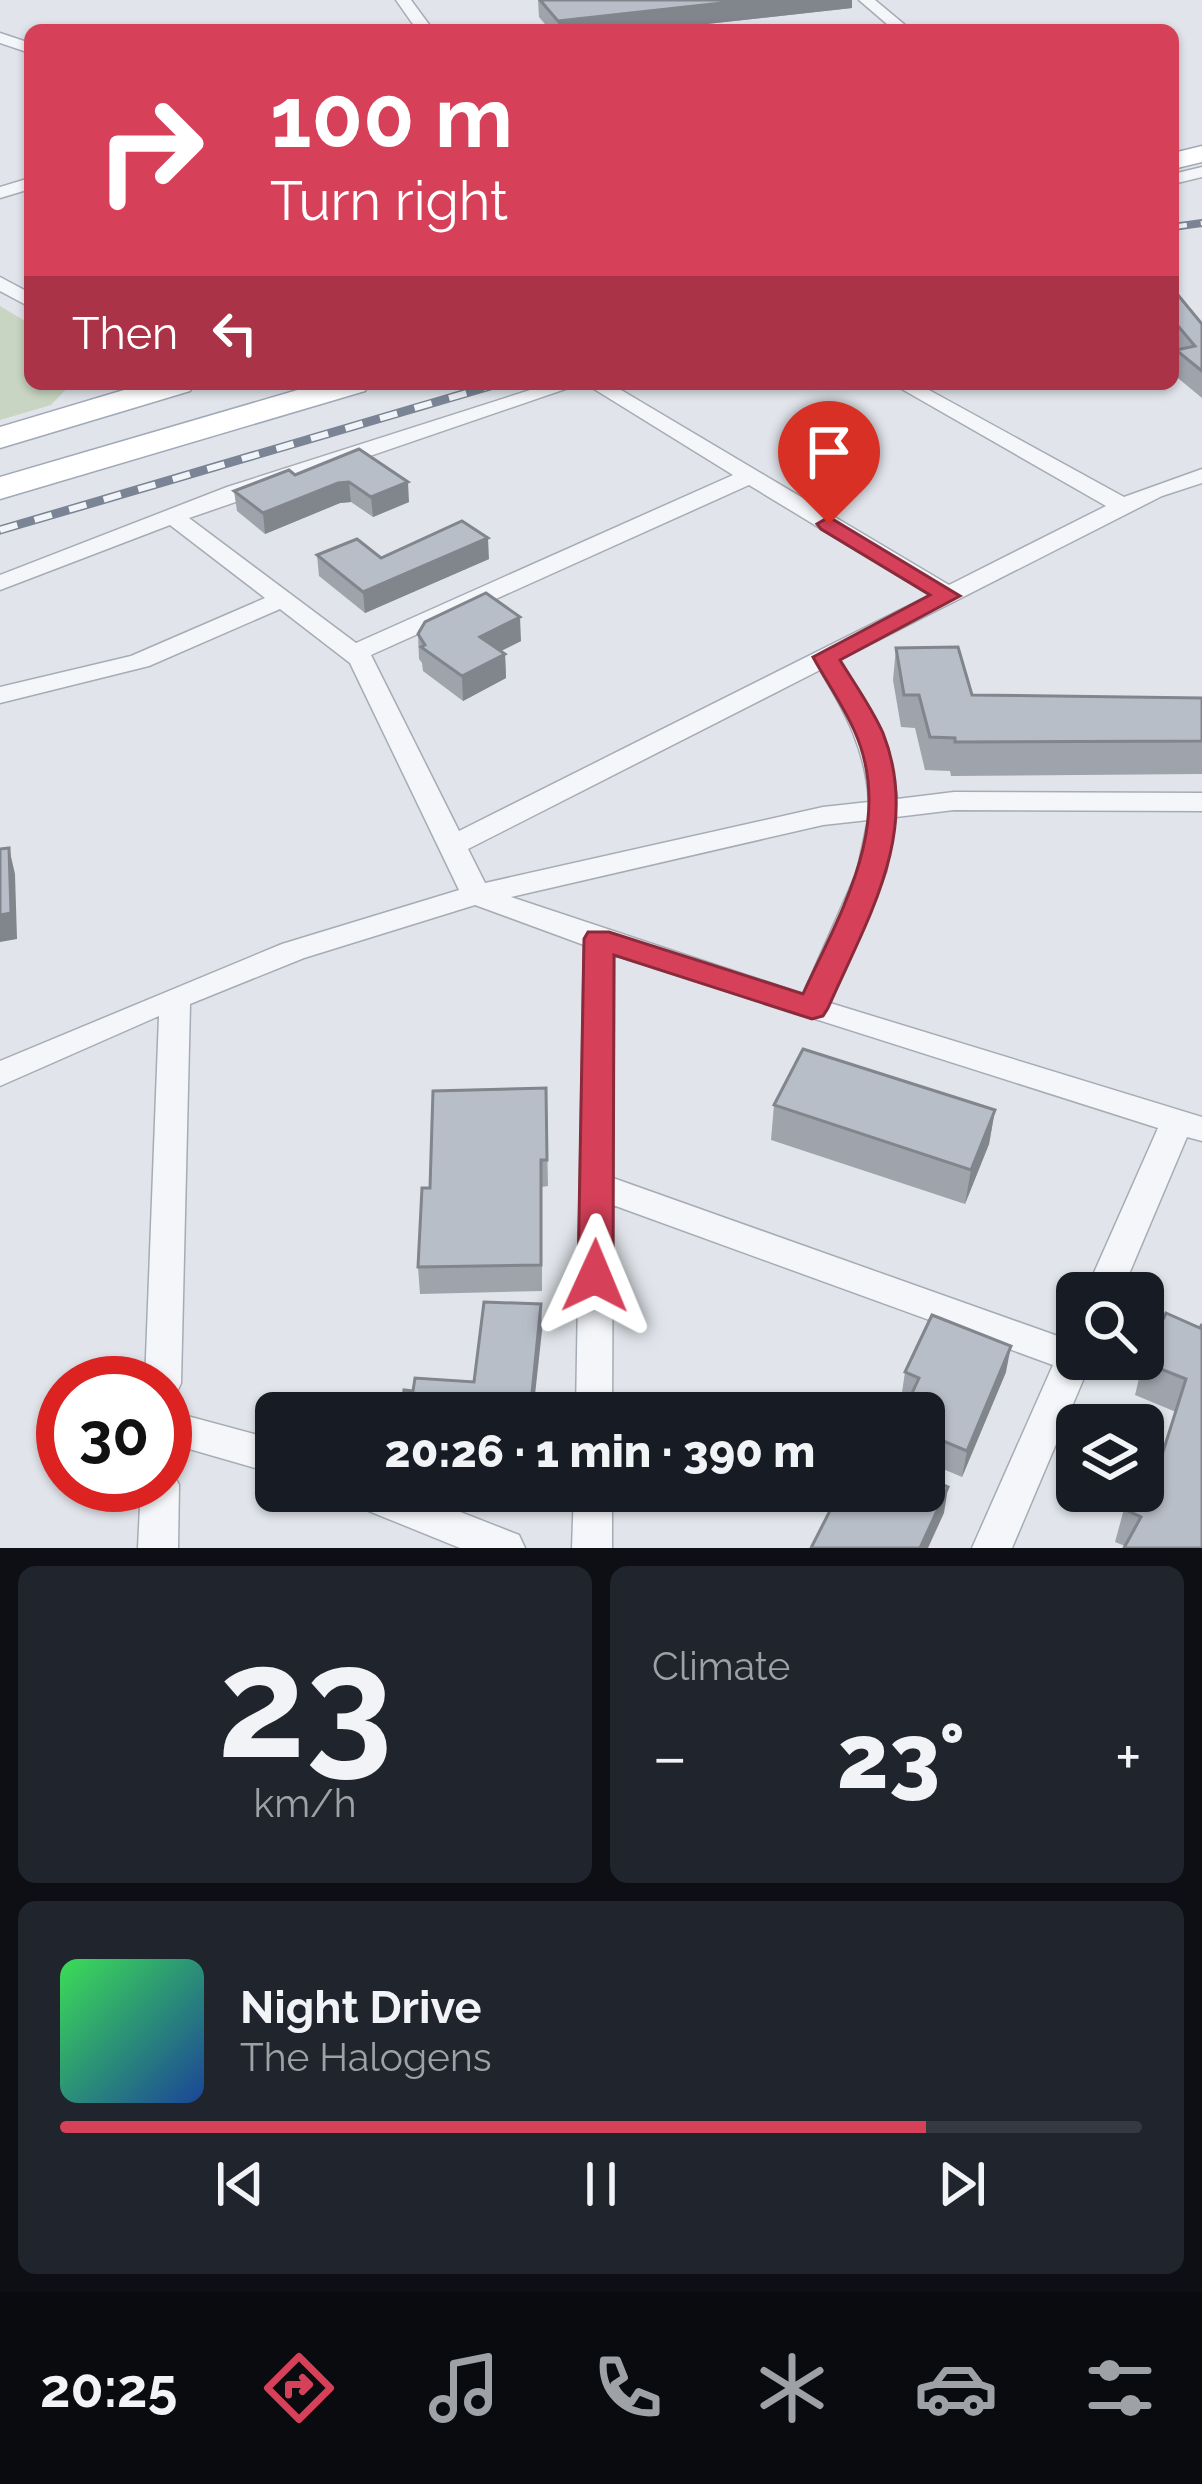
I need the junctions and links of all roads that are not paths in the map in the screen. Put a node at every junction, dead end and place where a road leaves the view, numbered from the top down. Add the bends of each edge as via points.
1 (866, 0) edge
2 (896, 24) edge
3 (319, 390) edge
4 (552, 390) edge
5 (606, 390) edge
6 (914, 390) edge
7 (130, 391) edge
8 (0, 438) edge
9 (168, 438) junction
10 (749, 476) junction
11 (1198, 484) edge
12 (0, 488) edge
13 (1124, 507) junction
14 (171, 515) junction
15 (0, 583) edge
16 (948, 596) junction
17 (286, 598) junction
18 (354, 653) junction
19 (826, 657) junction
20 (0, 695) edge
21 (1202, 802) edge
22 (886, 809) junction
23 (452, 846) junction
24 (476, 895) junction
25 (599, 939) junction
26 (175, 998) junction
27 (812, 1008) junction
28 (0, 1074) edge
29 (1190, 1126) edge
30 (596, 1185) junction
31 (1114, 1272) edge
32 (1056, 1347) edge
33 (164, 1356) edge
34 (1065, 1380) edge
35 (594, 1392) edge
36 (192, 1434) edge
37 (255, 1451) edge
38 (159, 1512) edge
39 (415, 1512) edge
40 (593, 1512) edge
41 (158, 1548) edge
42 (505, 1548) edge
43 (592, 1548) edge
44 (992, 1548) edge

1 - 2 street
3 - 9 main road via 221,407
4 - 14 street
5 - 10 street
6 - 13 street
7 - 8 main road
7 - 9 main road via 136,418
9 - 12 main road
10 - 16 street
10 - 18 street
11 - 13 street
13 - 16 street
14 - 15 street
14 - 17 street
16 - 19 street
17 - 18 street
17 - 20 street via 140,661
18 - 23 street
19 - 22 street via 869,733
19 - 23 street
21 - 22 street via 954,801
22 - 24 street via 823,816
22 - 27 street via 870,879
23 - 24 street
24 - 25 street
24 - 26 street via 293,951
25 - 27 street
25 - 30 street
26 - 28 street
26 - 33 street
27 - 29 street
29 - 31 street
30 - 32 street
30 - 35 street
34 - 44 street
36 - 37 street
38 - 41 street
39 - 42 street
40 - 43 street

